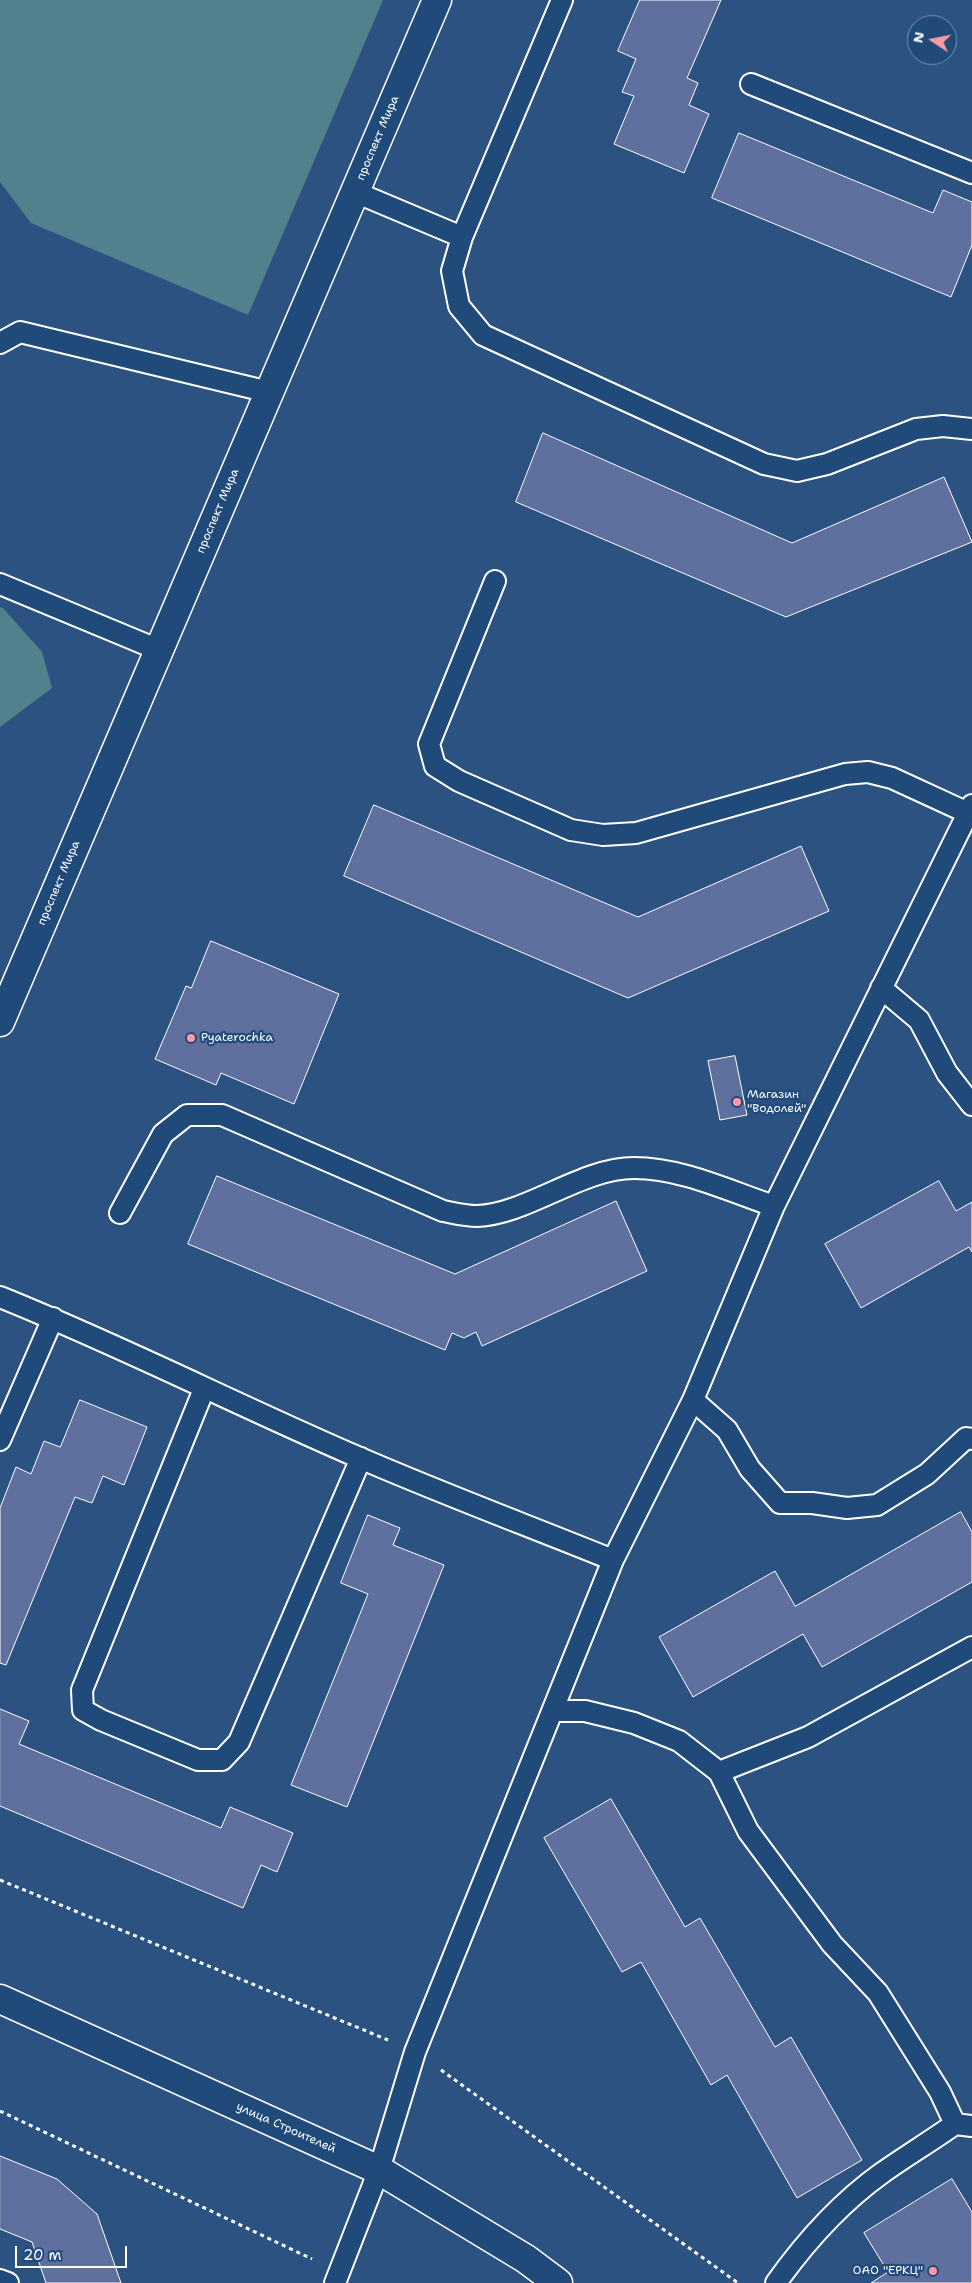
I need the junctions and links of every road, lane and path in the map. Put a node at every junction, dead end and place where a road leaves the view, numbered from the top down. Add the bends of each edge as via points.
1 (437, 0) edge
2 (562, 0) edge
3 (751, 84) dead end
4 (972, 173) edge
5 (355, 192) junction
6 (462, 237) junction
7 (0, 343) edge
8 (269, 392) junction
9 (972, 429) edge
10 (495, 582) dead end
11 (0, 584) edge
12 (158, 650) junction
13 (970, 809) edge
14 (881, 988) junction
15 (0, 1022) edge
16 (972, 1105) edge
17 (774, 1206) junction
18 (120, 1213) dead end
19 (0, 1297) edge
20 (53, 1318) junction
21 (204, 1389) junction
22 (694, 1400) junction
23 (972, 1439) edge
24 (0, 1440) edge
25 (361, 1458) junction
26 (613, 1560) junction
27 (972, 1647) edge
28 (554, 1711) junction
29 (719, 1772) junction
30 (0, 1999) edge
31 (0, 2111) edge
32 (964, 2125) edge
33 (379, 2170) junction
34 (338, 2278) edge
35 (0, 2280) edge
36 (8, 2283) edge
37 (558, 2283) edge
38 (776, 2283) edge

1 - 5 main road, проспект Мира
2 - 6 lane
3 - 4 lane
5 - 6 lane
5 - 8 main road, проспект Мира
6 - 9 lane via 452,271 459,306 483,335 764,464 797,471 827,464 916,429 943,426
7 - 8 lane via 20,332
8 - 12 main road, проспект Мира
10 - 13 lane via 429,744 435,766 459,781 571,830 603,835 636,833 845,774 868,772 892,778
11 - 12 lane
12 - 15 main road, проспект Мира
13 - 14 lane
14 - 16 lane via 919,1020 947,1074
14 - 17 lane
17 - 18 lane via 673,1172 633,1168 597,1174 506,1210 477,1216 443,1211 222,1115 187,1116 162,1134
17 - 22 lane
19 - 20 lane
20 - 21 lane
20 - 24 lane
21 - 25 lane
21 - 25 lane via 82,1690 83,1710 101,1720 198,1760 222,1760 239,1742
22 - 23 lane via 727,1430 750,1469 780,1503 847,1508 877,1505 927,1474 966,1438
22 - 26 lane
25 - 26 lane
26 - 28 lane
27 - 29 lane via 808,1737
28 - 29 lane via 585,1711 634,1723 679,1742
28 - 33 lane via 415,2052
29 - 32 lane via 748,1831 832,1944 878,1994
30 - 33 main road, улица Строителей
31 - 34 path
32 - 38 lane via 881,2173 835,2212 801,2248
33 - 34 lane
33 - 37 main road, улица Строителей via 526,2259
35 - 36 lane

